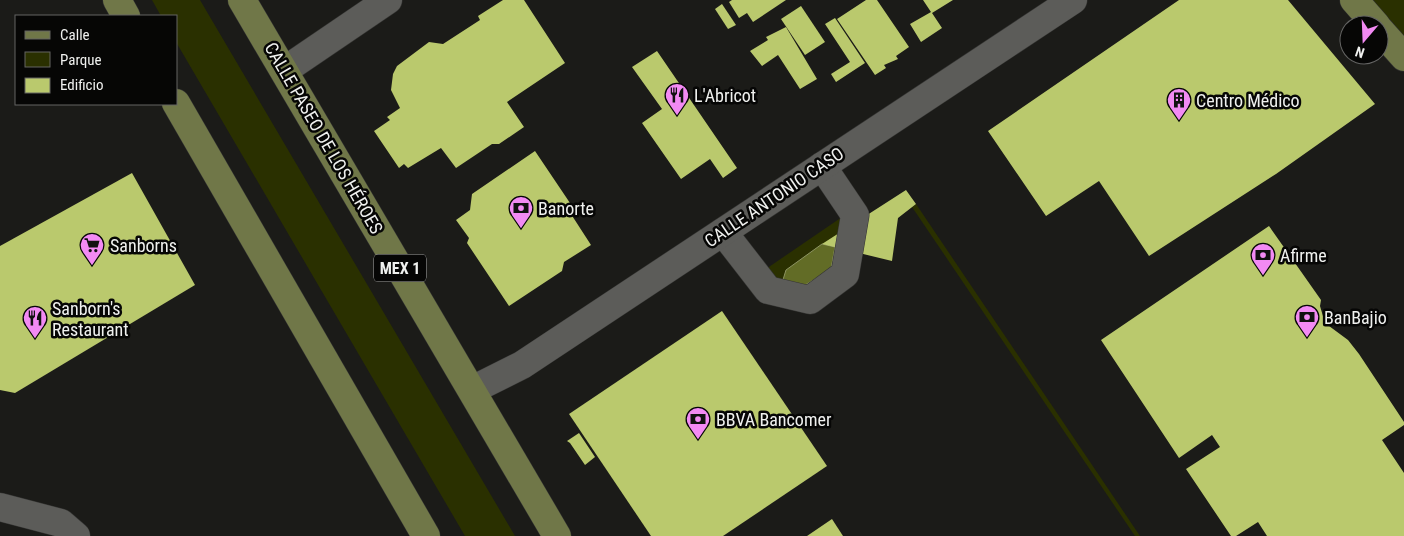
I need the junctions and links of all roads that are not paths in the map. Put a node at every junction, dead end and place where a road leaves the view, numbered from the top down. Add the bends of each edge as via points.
1 (117, 0) edge
2 (242, 0) edge
3 (388, 0) edge
4 (1073, 0) edge
5 (1354, 0) edge
6 (125, 15) edge
7 (1367, 15) edge
8 (1389, 40) edge
9 (1404, 57) edge
10 (285, 70) junction
11 (177, 105) edge
12 (822, 166) junction
13 (723, 232) junction
14 (472, 390) junction
15 (0, 508) edge
16 (76, 536) edge
17 (426, 536) edge
18 (557, 536) edge

1 - 6 main road
2 - 10 main road, CALLE PASEO DE LOS HÉROES / MEX 1
3 - 10 street
4 - 12 street, CALLE ANTONIO CASO
5 - 7 main road
8 - 9 main road
10 - 14 main road, CALLE PASEO DE LOS HÉROES / MEX 1
11 - 17 main road
12 - 13 street, CALLE ANTONIO CASO
12 - 13 street via 854,215 845,274 810,300 768,290
13 - 14 street, CALLE ANTONIO CASO via 522,365
14 - 18 main road, CALLE PASEO DE LOS HÉROES / MEX 1
15 - 16 street via 61,523

